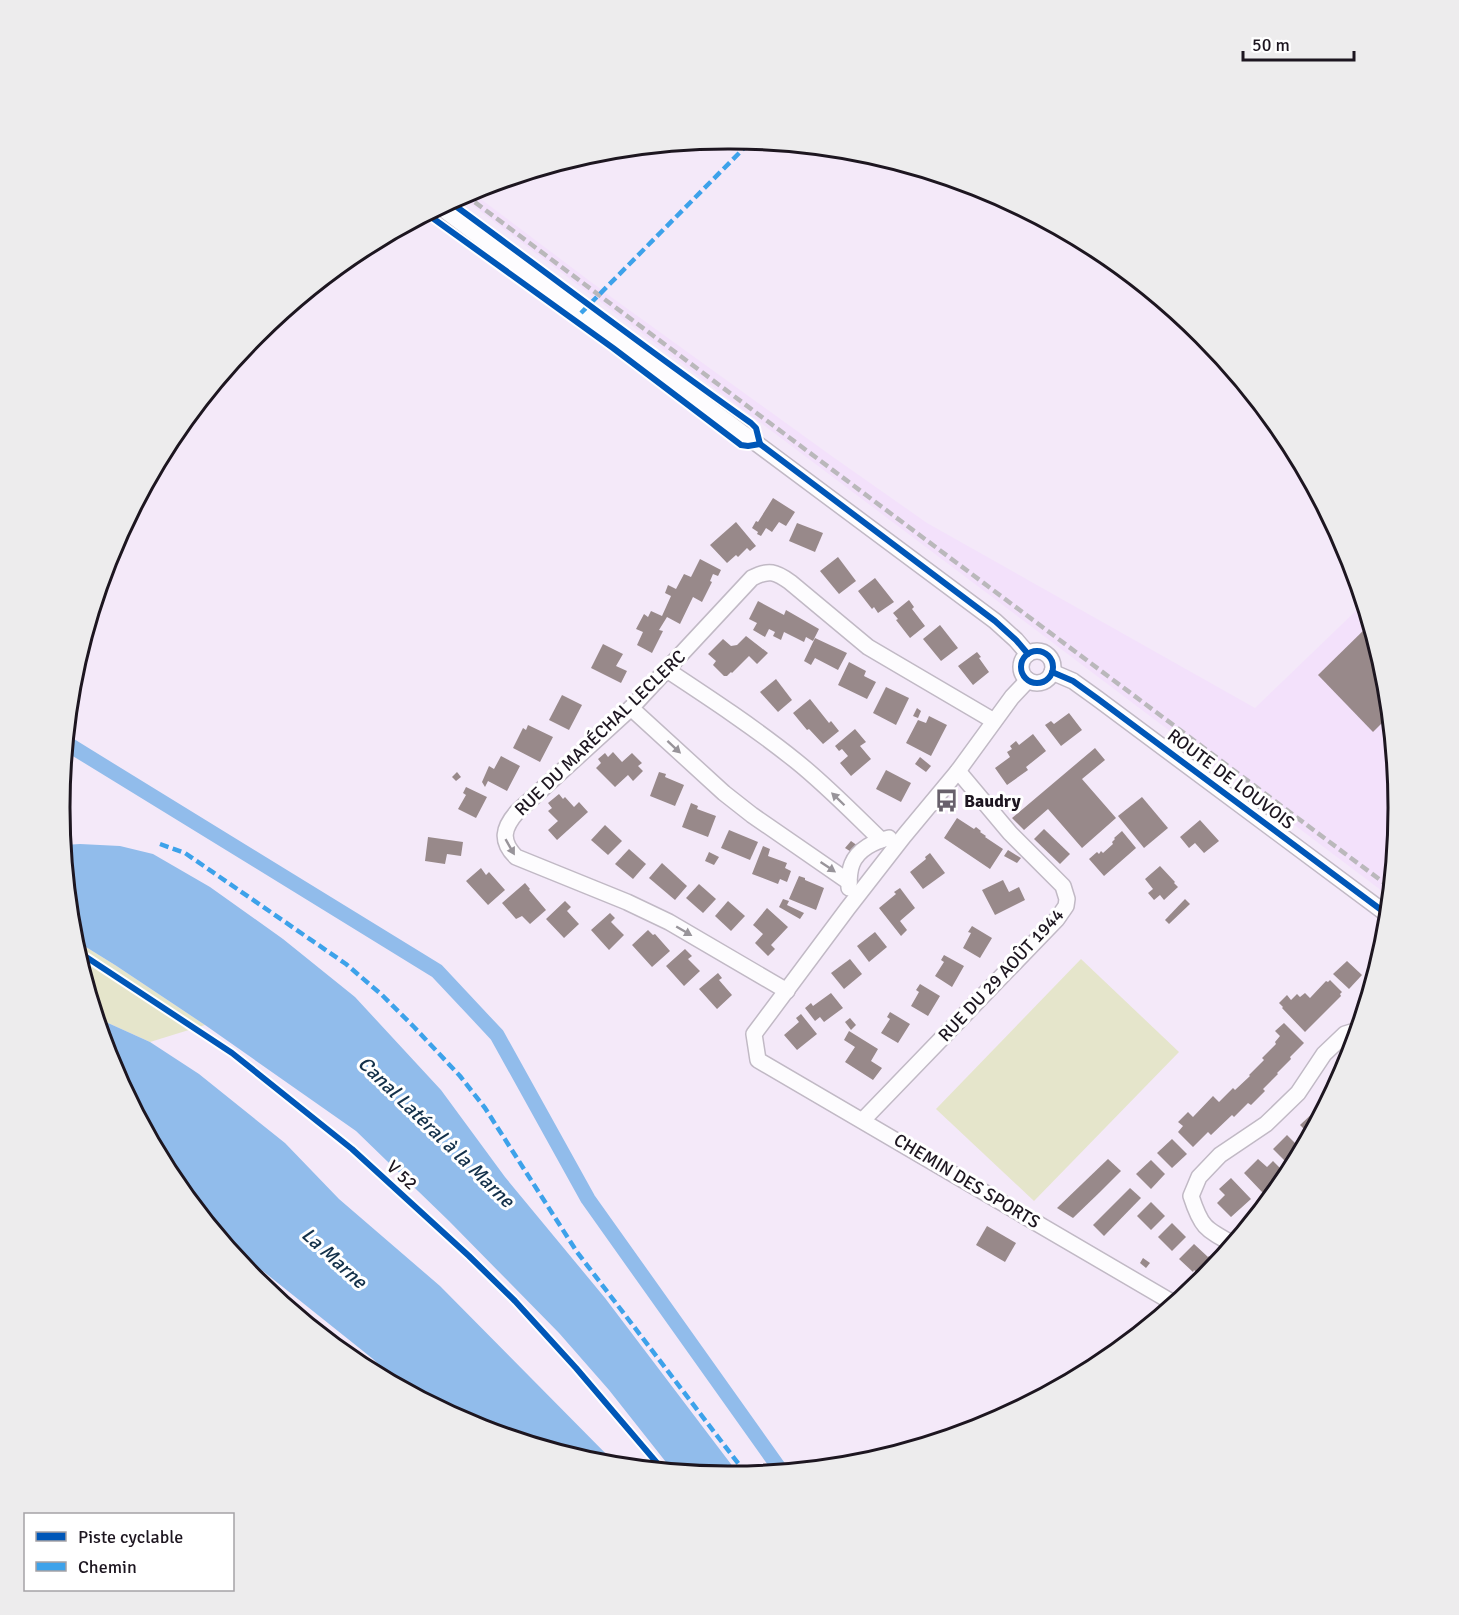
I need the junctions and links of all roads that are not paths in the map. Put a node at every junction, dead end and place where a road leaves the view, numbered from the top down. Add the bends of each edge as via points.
1 (447, 212) edge
2 (1028, 654) junction
3 (667, 670) junction
4 (1052, 672) junction
5 (1028, 680) junction
6 (631, 708) junction
7 (994, 721) junction
8 (958, 771) junction
9 (904, 836) junction
10 (880, 840) junction
11 (849, 882) junction
12 (849, 908) junction
13 (1380, 909) edge
14 (787, 991) junction
15 (1349, 1033) edge
16 (863, 1120) junction
17 (1226, 1240) edge
18 (1168, 1300) edge

1 - 2 street via 995,621
2 - 4 street via 1046,654 1052,662
2 - 5 street via 1021,667
3 - 6 street, RUE DU MARÉCHAL LECLERC
3 - 7 street, RUE DU MARÉCHAL LECLERC via 752,578 778,573 868,646
10 -> 3 street via 783,751
4 - 5 street via 1042,682
4 - 13 street, ROUTE DE LOUVOIS via 1098,699
5 - 7 street
6 -> 11 street via 724,793
6 -> 14 street, RUE DU MARÉCHAL LECLERC via 508,821 505,840 509,850 516,857 669,922
7 - 8 street
8 - 9 street
8 - 16 street, RUE DU 29 AOÛT 1944 via 1010,833 1063,886 1066,906
9 - 10 street
9 - 12 street
10 - 11 street via 869,844 852,864
11 - 12 street
12 - 14 street
14 - 16 street, CHEMIN DES SPORTS via 754,1034 758,1060
15 - 17 street via 1324,1054 1299,1093 1266,1124 1220,1155 1199,1177 1191,1196 1197,1216 1208,1231
16 - 18 street, CHEMIN DES SPORTS

